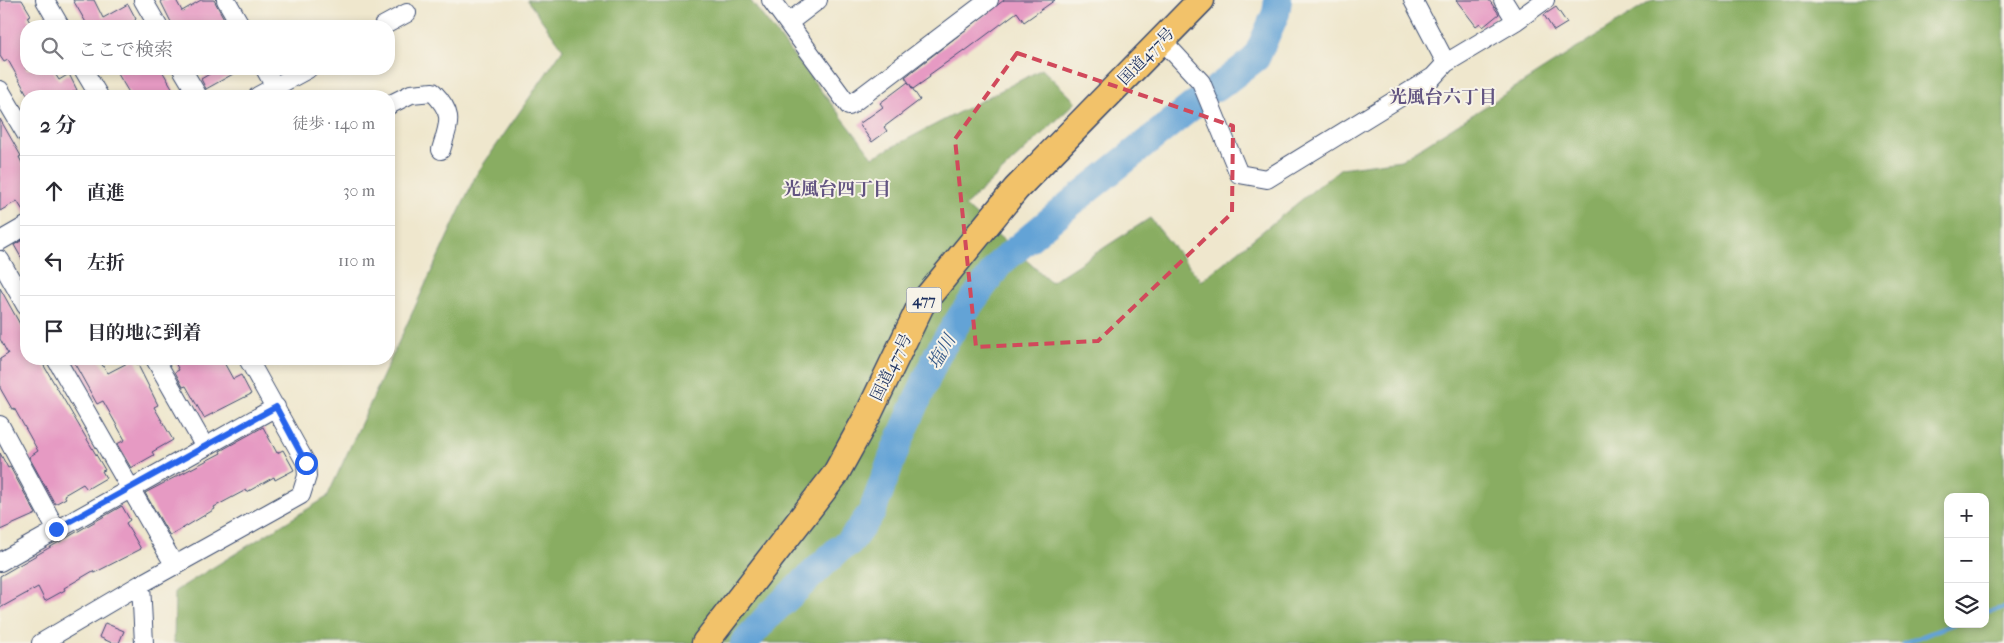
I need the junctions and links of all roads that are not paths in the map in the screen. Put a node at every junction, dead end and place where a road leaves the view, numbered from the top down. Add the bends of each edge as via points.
1 (45, 0) edge
2 (143, 0) edge
3 (226, 0) edge
4 (771, 0) edge
5 (818, 0) edge
6 (989, 0) edge
7 (1201, 0) edge
8 (1413, 0) edge
9 (1503, 0) edge
10 (1545, 0) edge
11 (407, 13) dead end
12 (57, 20) edge
13 (155, 20) edge
14 (238, 20) edge
15 (395, 20) edge
16 (1516, 21) junction
17 (788, 22) junction
18 (1162, 40) junction
19 (1446, 63) junction
20 (86, 75) edge
21 (186, 75) edge
22 (268, 75) edge
23 (297, 75) edge
24 (275, 87) junction
25 (0, 90) edge
26 (95, 90) edge
27 (194, 90) edge
28 (269, 90) edge
29 (395, 102) edge
30 (20, 124) edge
31 (441, 150) dead end
32 (20, 229) edge
33 (0, 241) edge
34 (0, 260) edge
35 (20, 295) edge
36 (59, 365) edge
37 (158, 365) edge
38 (252, 365) edge
39 (276, 407) junction
40 (0, 425) edge
41 (205, 447) junction
42 (130, 490) junction
43 (56, 529) junction
44 (0, 562) edge
45 (175, 566) junction
46 (142, 584) junction
47 (41, 643) edge
48 (144, 643) edge
49 (705, 643) edge

1 - 12 street
2 - 13 street
3 - 14 street
4 - 17 street
5 - 17 street
6 - 17 street via 849,106
7 - 18 highway, 国道477号 / 477
8 - 19 street
9 - 16 street
10 - 16 street
11 - 15 street
16 - 19 street
18 - 19 street via 1201,82 1239,174 1266,179 1433,77
18 - 49 highway, 国道477号 / 477 via 1016,190 921,305 835,475
20 - 26 street
21 - 27 street
22 - 24 street
23 - 24 street
24 - 28 street
25 - 30 street
29 - 31 street via 411,94 433,92 445,104 449,121
32 - 33 street
34 - 35 street
36 - 42 street
37 - 41 street
38 - 39 street
39 - 41 street
39 - 45 street via 306,463 307,476 301,495
40 - 43 street
41 - 42 street
42 - 43 street
42 - 45 street
43 - 44 street
45 - 46 street
46 - 47 street
46 - 48 street

